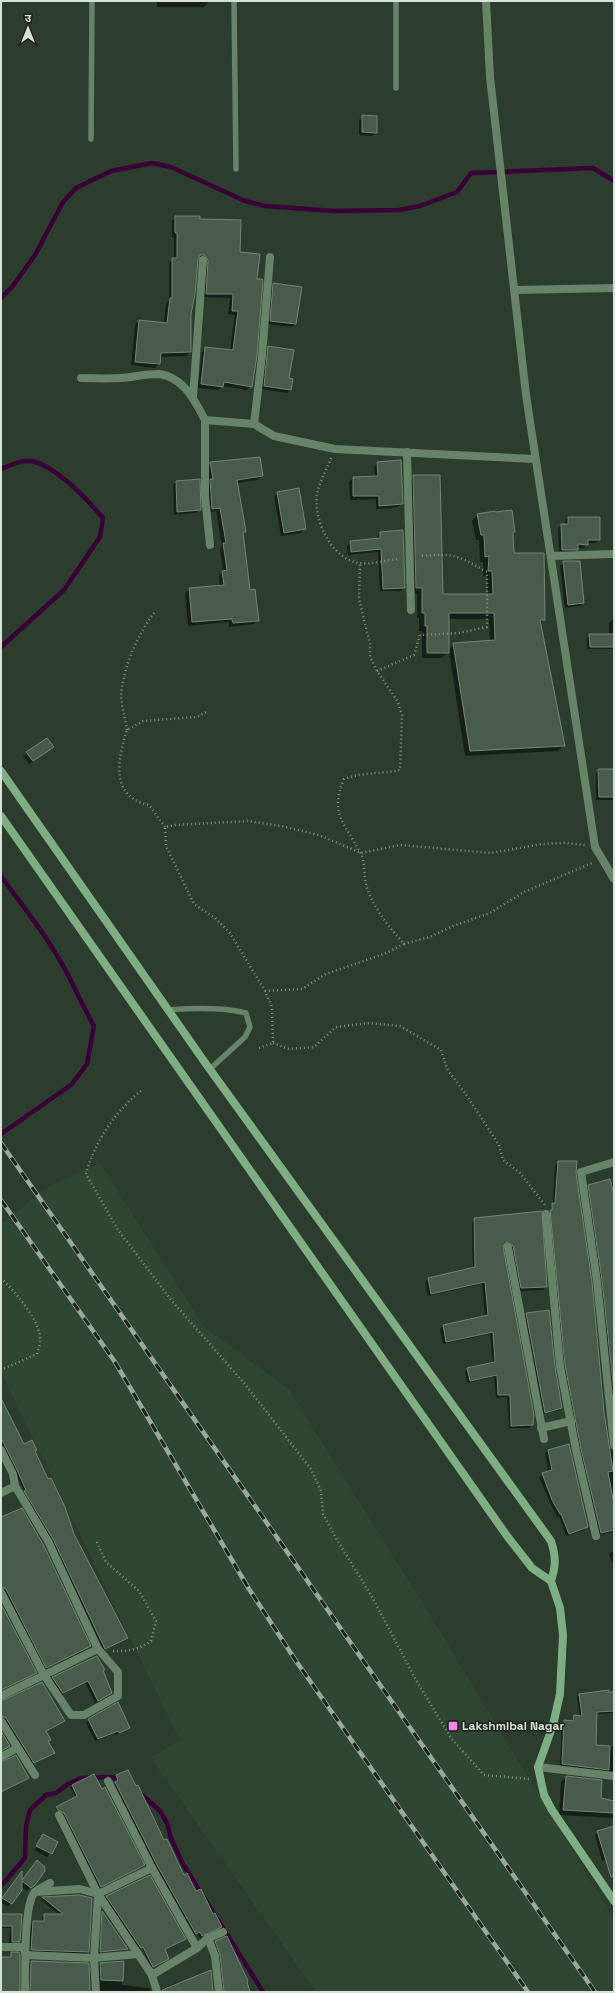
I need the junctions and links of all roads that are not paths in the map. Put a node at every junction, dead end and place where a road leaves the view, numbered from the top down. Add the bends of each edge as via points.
1 (92, 1) edge
2 (234, 1) edge
3 (396, 1) edge
4 (486, 1) edge
5 (396, 88) dead end
6 (91, 139) dead end
7 (236, 169) dead end
8 (270, 257) dead end
9 (203, 260) dead end
10 (614, 288) edge
11 (515, 290) junction
12 (81, 378) dead end
13 (193, 397) junction
14 (204, 420) junction
15 (254, 424) junction
16 (407, 452) junction
17 (535, 459) junction
18 (210, 545) dead end
19 (614, 554) edge
20 (551, 556) junction
21 (411, 610) dead end
22 (3, 774) edge
23 (1, 816) edge
24 (614, 879) edge
25 (168, 1010) junction
26 (210, 1069) junction
27 (614, 1162) edge
28 (546, 1214) road end
29 (508, 1247) dead end
30 (571, 1421) junction
31 (541, 1428) junction
32 (544, 1439) dead end
33 (614, 1445) edge
34 (1, 1450) edge
35 (15, 1486) junction
36 (1, 1493) edge
37 (596, 1536) dead end
38 (551, 1581) junction
39 (1, 1592) edge
40 (98, 1650) junction
41 (44, 1675) junction
42 (1, 1696) edge
43 (1, 1721) edge
44 (17, 1748) junction
45 (1, 1757) edge
46 (538, 1767) junction
47 (35, 1775) dead end
48 (614, 1776) edge
49 (108, 1781) dead end
50 (59, 1815) dead end
51 (152, 1868) junction
52 (50, 1883) dead end
53 (35, 1892) junction
54 (98, 1894) junction
55 (614, 1900) edge
56 (223, 1932) dead end
57 (208, 1938) junction
58 (1, 1947) edge
59 (197, 1948) junction
60 (138, 1954) junction
61 (26, 1955) junction
62 (94, 1958) junction
63 (152, 1975) junction
64 (25, 1992) edge
65 (96, 1992) edge
66 (157, 1992) edge
67 (220, 1992) edge

1 - 6 lane
2 - 7 lane
3 - 5 lane
4 - 11 street via 490,77
8 - 15 street
9 - 13 street
10 - 11 street
11 - 17 street
12 - 13 street via 120,378 158,374 175,379
13 - 14 street
14 - 15 street
14 - 18 street via 205,496
15 - 16 street via 274,436 304,444 335,449
16 - 17 street
16 - 21 street
17 - 20 street
19 - 20 street
20 - 24 street via 595,847
22 - 25 street
23 - 38 street via 507,1536 532,1568
25 - 26 street
25 - 26 lane via 188,1008 235,1010 246,1013 250,1027 245,1037
26 - 38 street via 551,1541 556,1566
27 - 33 street via 581,1172 597,1281
28 - 30 street via 560,1366
29 - 31 street
30 - 31 street
30 - 37 street
31 - 32 street
34 - 35 street via 13,1474
35 - 36 street
35 - 40 street via 48,1541
38 - 46 street via 560,1608 563,1635 560,1687 553,1725
39 - 41 street
40 - 41 street
40 - 41 street via 118,1672 118,1696 84,1716 71,1716
41 - 42 street
43 - 44 street
44 - 45 street
44 - 47 street
46 - 48 street
46 - 55 street via 544,1795 552,1810
49 - 51 street
50 - 54 street
51 - 54 street
51 - 59 street
52 - 53 street
53 - 54 street via 80,1889
53 - 61 street via 27,1916
54 - 60 street
54 - 62 street
56 - 57 street
57 - 59 street
57 - 67 street via 215,1956
58 - 61 street via 23,1947
59 - 63 street
60 - 62 street
60 - 63 street
61 - 62 street
61 - 64 street
62 - 65 street
63 - 66 street

